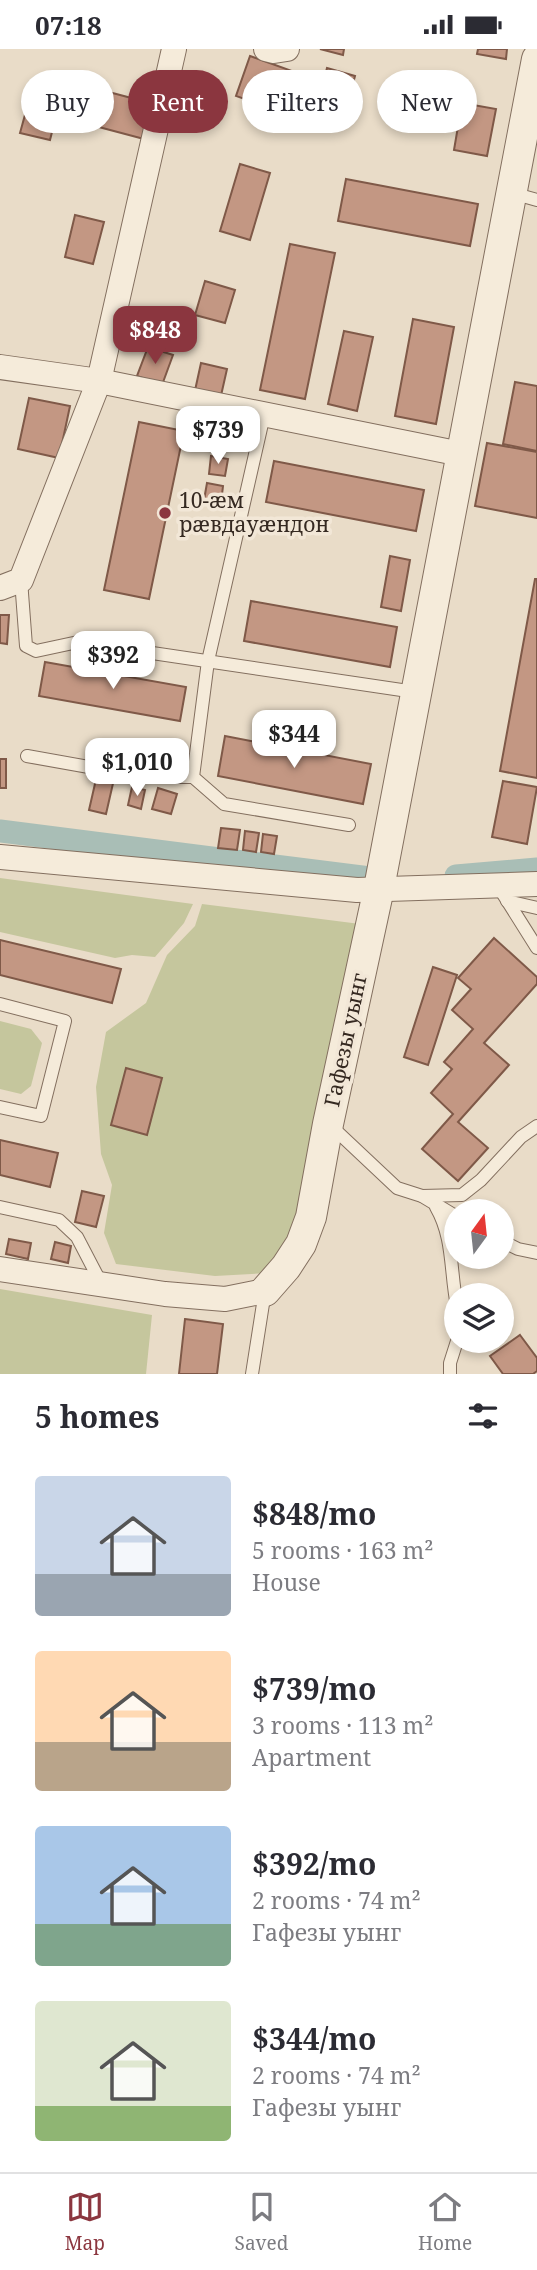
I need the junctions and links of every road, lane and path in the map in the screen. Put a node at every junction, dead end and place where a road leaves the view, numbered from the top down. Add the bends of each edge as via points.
1 (174, 49) edge
2 (266, 49) edge
3 (287, 49) edge
4 (537, 59) edge
5 (524, 197) edge
6 (0, 367) edge
7 (99, 381) junction
8 (264, 415) junction
9 (461, 454) junction
10 (10, 584) edge
11 (208, 661) junction
12 (416, 692) junction
13 (27, 756) dead end
14 (193, 777) junction
15 (349, 825) dead end
16 (0, 857) edge
17 (537, 884) edge
18 (379, 888) junction
19 (502, 894) junction
20 (537, 908) edge
21 (537, 949) edge
22 (0, 1005) edge
23 (0, 1107) edge
24 (328, 1124) junction
25 (537, 1126) edge
26 (422, 1196) junction
27 (434, 1204) junction
28 (0, 1207) edge
29 (444, 1210) edge
30 (514, 1247) edge
31 (537, 1253) edge
32 (0, 1269) edge
33 (101, 1283) junction
34 (453, 1283) edge
35 (265, 1290) junction
36 (453, 1353) edge
37 (252, 1374) edge
38 (450, 1374) edge

1 - 7 street
2 - 3 street
4 - 5 street, Гафезы уынг
5 - 9 street, Гафезы уынг
6 - 7 street
7 - 8 street
7 - 10 street
8 - 9 street
8 - 11 lane
9 - 12 street, Гафезы уынг
10 - 11 lane via 26,646 36,651 78,642
11 - 12 lane
11 - 14 lane
12 - 18 street, Гафезы уынг
13 - 14 lane via 145,777
14 - 15 lane via 224,804
16 - 18 street via 357,890
17 - 19 street
18 - 19 street
18 - 24 street, Гафезы уынг
19 - 20 lane
19 - 21 lane
22 - 23 lane via 65,1021 41,1116
24 - 26 lane via 397,1188
24 - 35 street, Гафезы уынг via 312,1217 301,1244
25 - 26 lane via 462,1195
26 - 27 lane
27 - 29 lane
27 - 34 lane via 445,1222
28 - 33 lane via 60,1220 77,1237
30 - 31 lane
32 - 33 street
33 - 35 street via 225,1299
35 - 37 lane
36 - 38 lane

